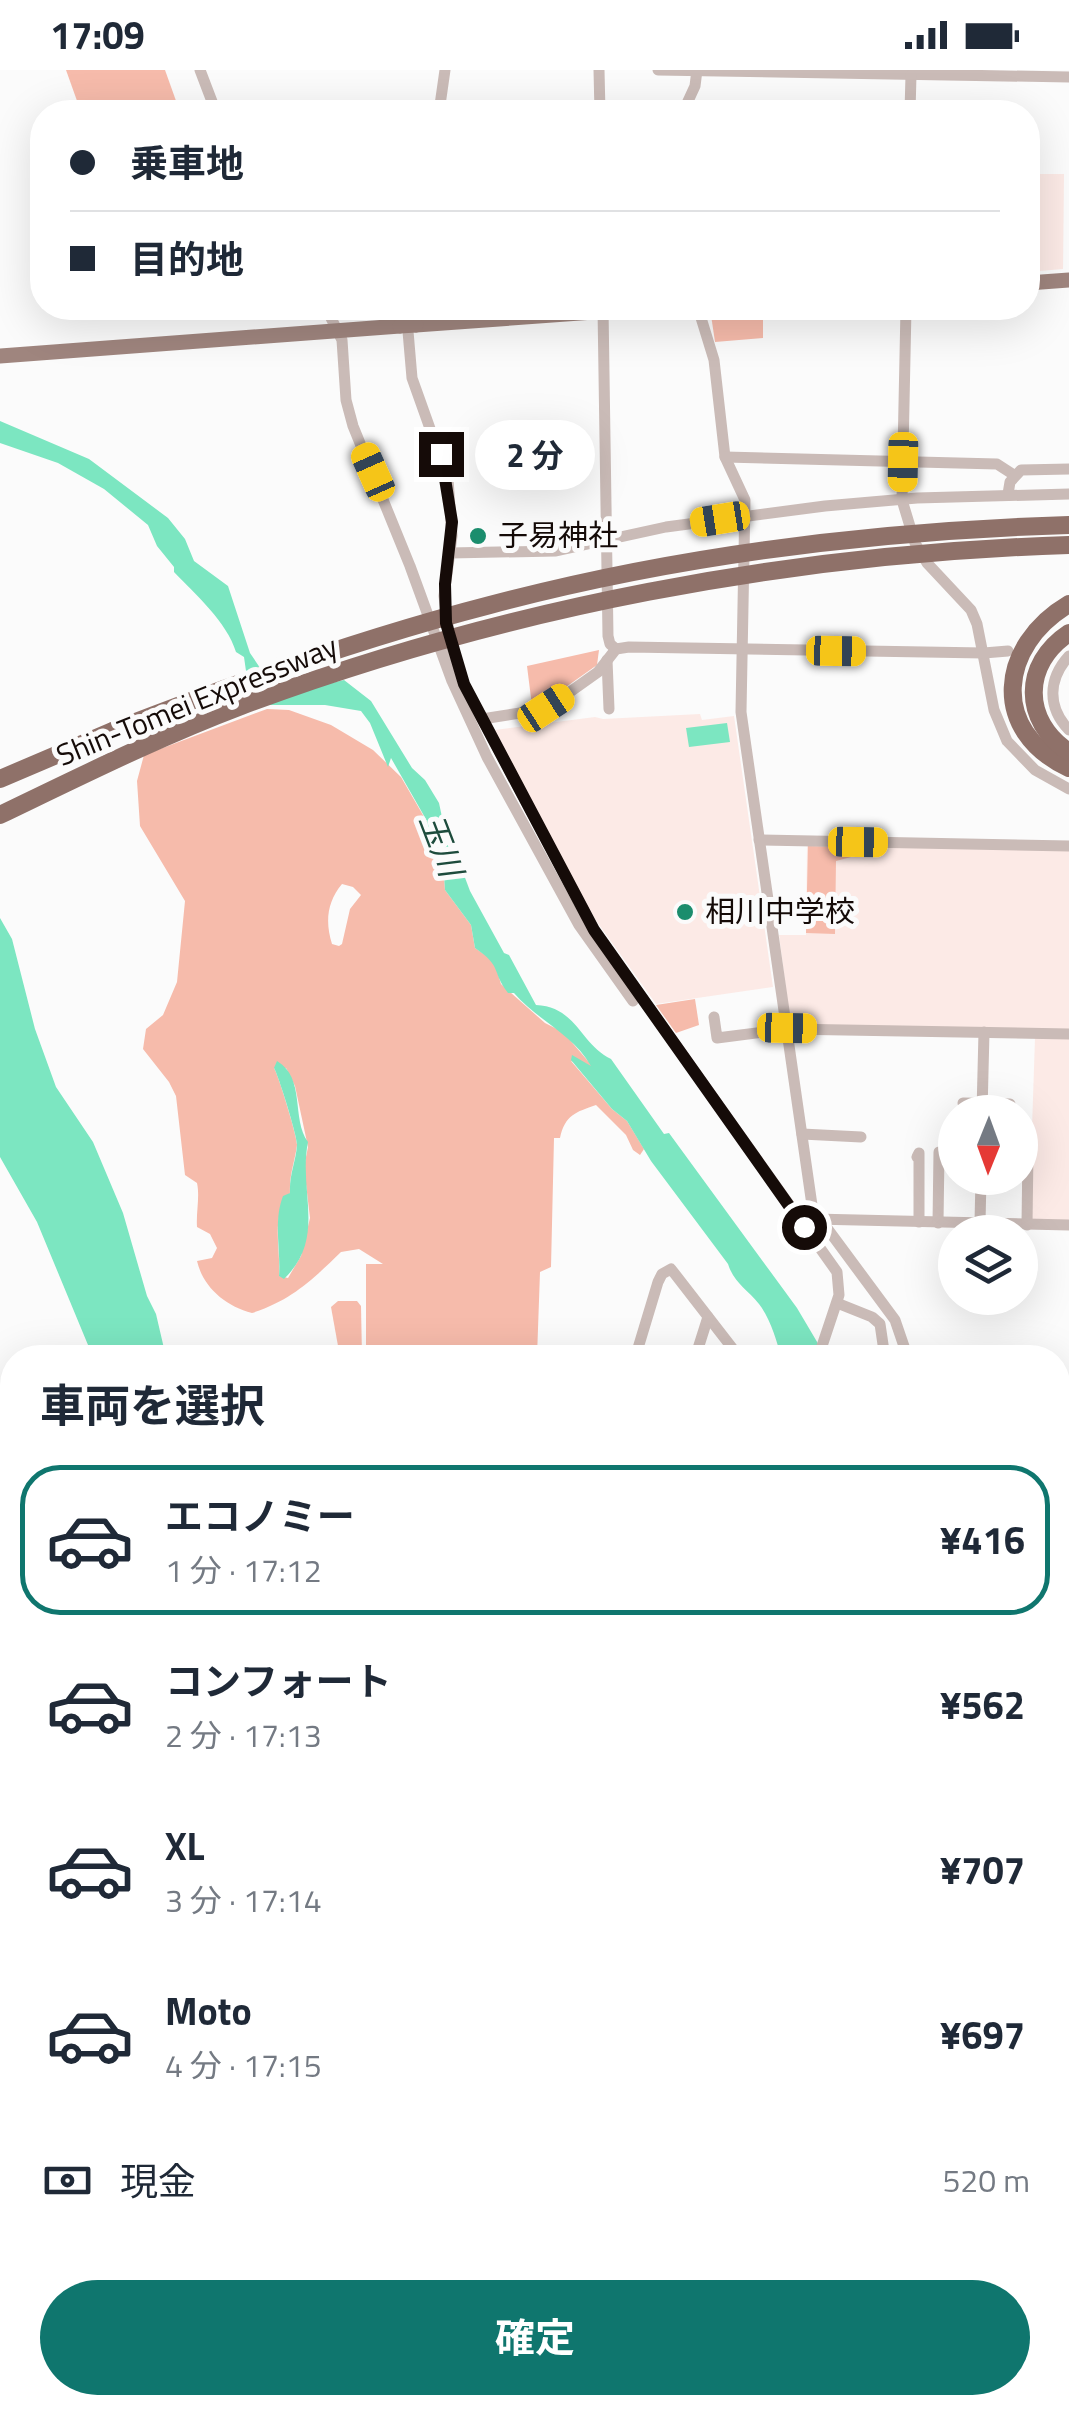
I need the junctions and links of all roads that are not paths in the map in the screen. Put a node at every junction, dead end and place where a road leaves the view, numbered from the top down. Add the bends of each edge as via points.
1 (200, 70) edge
2 (445, 70) edge
3 (600, 70) edge
4 (658, 70) edge
5 (697, 71) edge
6 (910, 75) junction
7 (1069, 77) edge
8 (211, 100) edge
9 (441, 100) edge
10 (600, 100) edge
11 (689, 100) edge
12 (910, 100) edge
13 (1069, 280) edge
14 (1040, 282) edge
15 (329, 320) edge
16 (407, 320) edge
17 (469, 320) edge
18 (604, 320) edge
19 (702, 320) edge
20 (906, 320) edge
21 (332, 331) junction
22 (0, 356) edge
23 (726, 457) junction
24 (903, 462) junction
25 (1069, 469) edge
26 (373, 472) junction
27 (1014, 475) junction
28 (1008, 494) junction
29 (1069, 494) edge
30 (902, 500) junction
31 (746, 515) junction
32 (1069, 526) edge
33 (606, 540) junction
34 (1069, 545) edge
35 (450, 553) junction
36 (444, 596) junction
37 (1069, 604) edge
38 (1069, 633) edge
39 (741, 648) junction
40 (616, 650) junction
41 (1008, 650) dead end
42 (984, 654) junction
43 (1069, 656) edge
44 (607, 660) junction
45 (609, 709) dead end
46 (482, 719) junction
47 (1069, 730) edge
48 (1069, 752) edge
49 (1069, 768) edge
50 (0, 779) edge
51 (1069, 789) edge
52 (0, 815) edge
53 (759, 840) junction
54 (1069, 846) edge
55 (714, 1017) dead end
56 (787, 1028) junction
57 (984, 1032) junction
58 (1069, 1034) edge
59 (679, 1054) junction
60 (983, 1095) edge
61 (802, 1134) junction
62 (861, 1137) dead end
63 (917, 1157) dead end
64 (813, 1222) junction
65 (919, 1222) junction
66 (938, 1223) edge
67 (1038, 1224) edge
68 (1069, 1225) edge
69 (834, 1310) junction
70 (708, 1318) junction
71 (639, 1345) edge
72 (699, 1345) edge
73 (730, 1345) edge
74 (822, 1345) edge
75 (883, 1345) edge
76 (904, 1345) edge

1 - 8 street
2 - 9 street
3 - 10 street
4 - 5 street
5 - 6 street
5 - 11 street
6 - 7 street
6 - 12 street
13 - 14 main road
15 - 21 street
16 - 35 street via 415,390 445,465
17 - 21 main road
18 - 33 street
19 - 23 street via 714,360
20 - 24 street
21 - 22 main road
21 - 26 street via 353,426
23 - 24 street
23 - 31 street
24 - 27 street via 997,464
24 - 30 street
25 - 27 street via 1027,468
26 - 36 street via 425,586
26 - 59 street via 487,757 579,925
27 - 28 street
28 - 29 street
28 - 30 street
30 - 31 street
30 - 42 street via 927,563 971,610
31 - 33 street
31 - 39 street
32 - 50 highway, Shin-Tomei Expressway, bridge via 950,530 783,548 492,604 246,680
33 - 35 street via 556,551
33 - 40 street via 608,636
34 - 52 highway, Shin-Tomei Expressway, bridge via 804,566 488,628 238,707
35 - 36 street
36 - 46 street via 451,647
37 - 49 highway via 1030,637 1012,693 1021,728 1033,744
38 - 48 highway via 1042,658 1034,691 1042,726
39 - 40 street
39 - 42 street
39 - 53 street via 740,712
40 - 44 street
41 - 42 street
42 - 51 street via 1007,742 1035,770
43 - 47 street via 1055,676 1052,696
44 - 45 street
44 - 46 street via 546,708
46 - 59 street via 594,930
53 - 54 street
53 - 56 street
55 - 56 street via 717,1038
56 - 57 street
56 - 61 street
57 - 58 street
57 - 60 street
59 - 64 street
61 - 62 street
61 - 64 street
63 - 65 street
64 - 65 street
64 - 69 street via 837,1272
64 - 76 street via 896,1320
65 - 66 street
67 - 68 street
69 - 74 street
69 - 75 street via 872,1318 880,1324
70 - 71 street via 670,1269 662,1274
70 - 72 street
70 - 73 street

